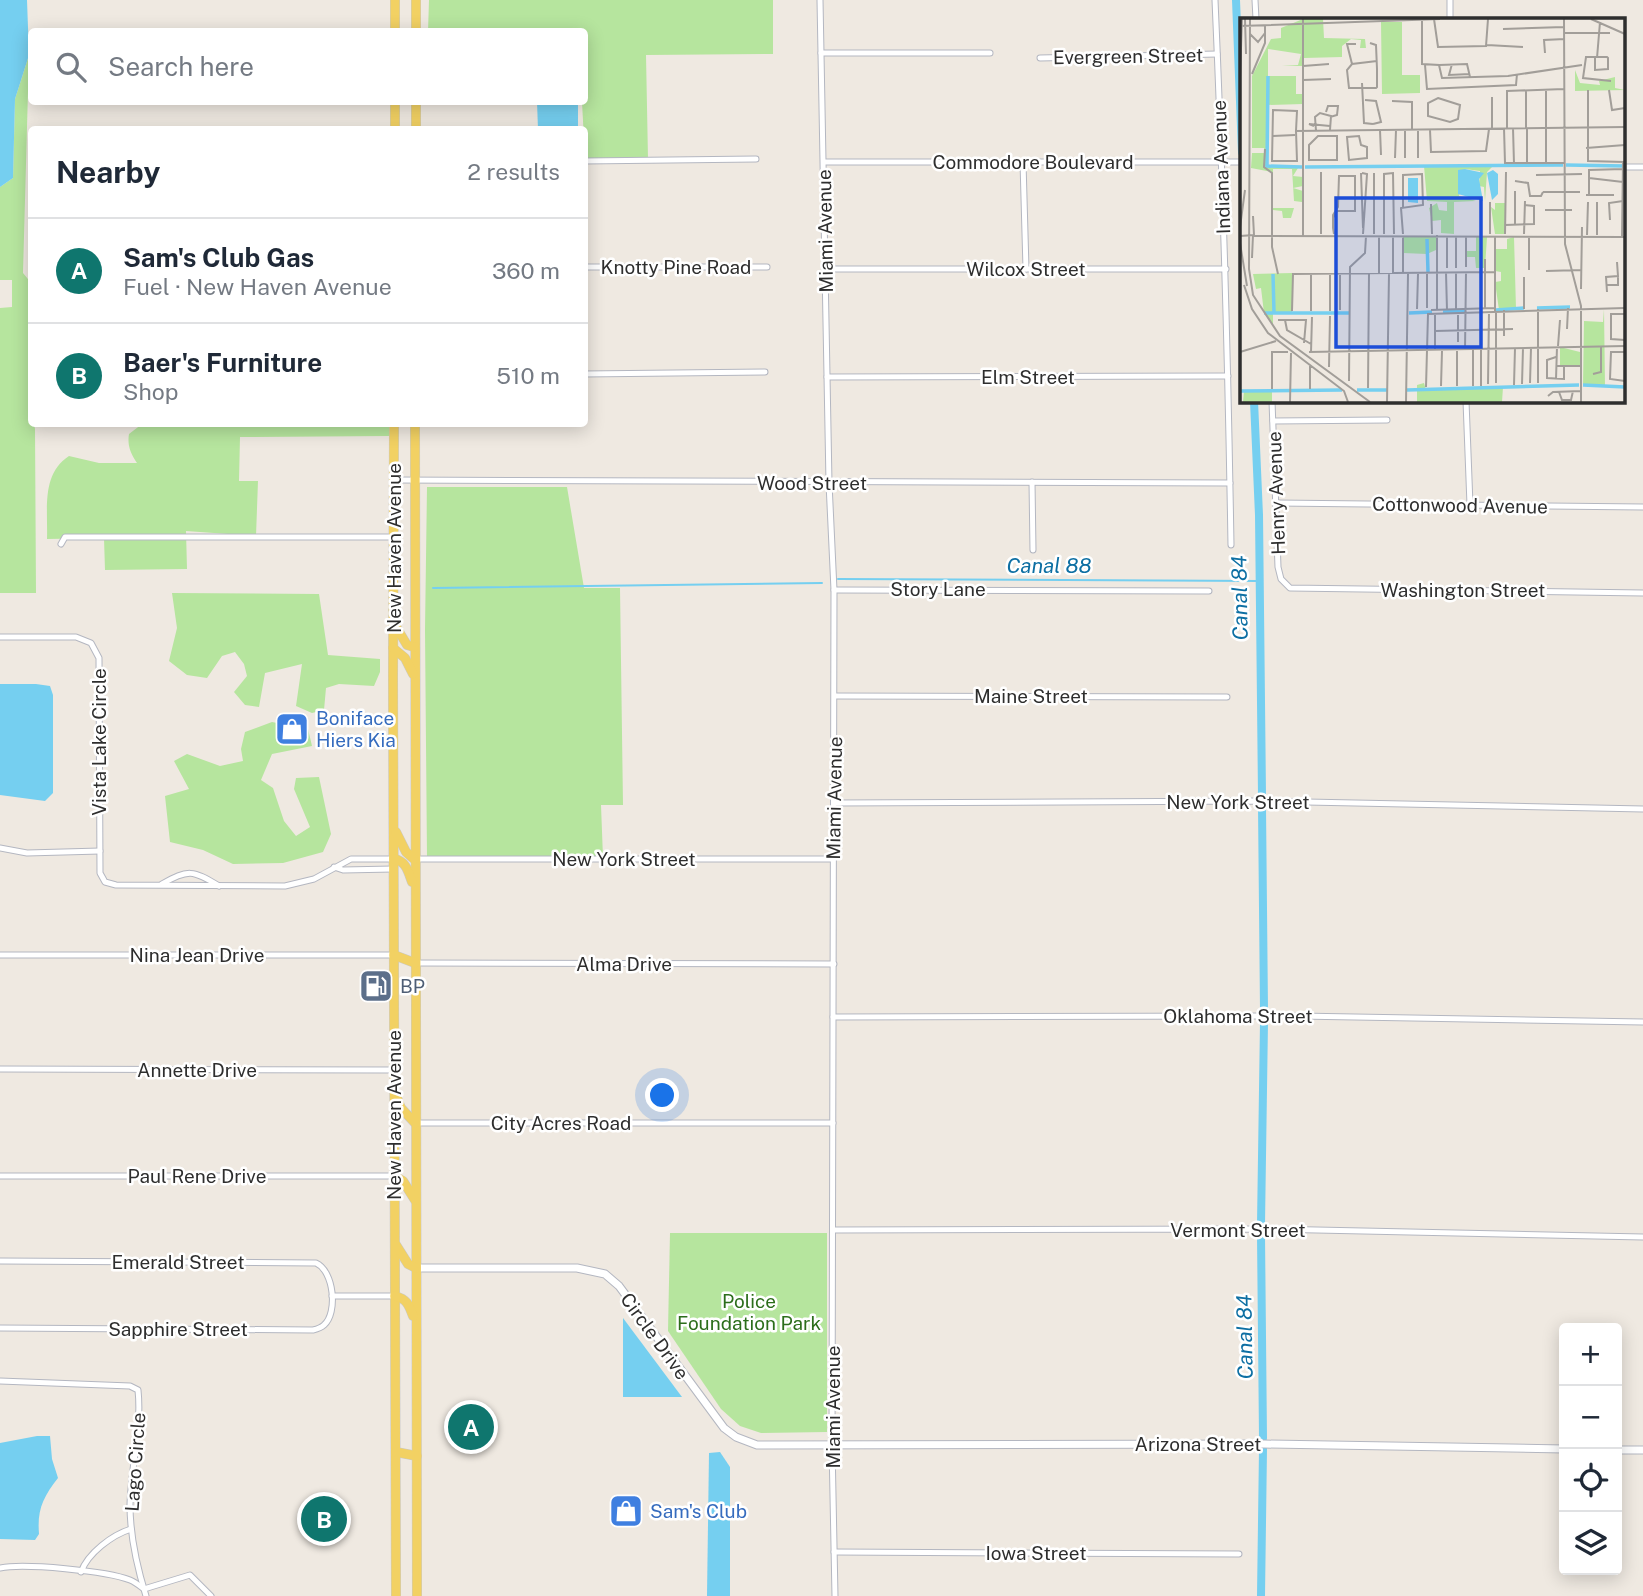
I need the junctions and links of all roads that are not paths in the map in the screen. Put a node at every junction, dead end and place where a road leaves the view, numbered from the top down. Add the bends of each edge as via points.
1 (396, 0) edge
2 (416, 0) edge
3 (820, 0) edge
4 (1215, 0) edge
5 (1255, 0) edge
6 (1450, 0) edge
7 (1256, 18) edge
8 (1450, 18) edge
9 (395, 28) edge
10 (416, 28) edge
11 (821, 53) junction
12 (990, 53) dead end
13 (1217, 54) junction
14 (1040, 58) dead end
15 (395, 105) edge
16 (414, 105) edge
17 (395, 126) edge
18 (400, 126) edge
19 (416, 126) edge
20 (756, 159) dead end
21 (588, 161) edge
22 (824, 162) junction
23 (1023, 162) junction
24 (1220, 162) junction
25 (1240, 162) edge
26 (588, 267) edge
27 (767, 267) dead end
28 (826, 269) junction
29 (1026, 269) junction
30 (1226, 269) junction
31 (765, 372) dead end
32 (588, 374) edge
33 (1228, 376) junction
34 (827, 377) junction
35 (1272, 402) edge
36 (1466, 402) edge
37 (1387, 420) dead end
38 (1273, 421) junction
39 (394, 427) edge
40 (415, 427) edge
41 (394, 480) junction
42 (415, 481) junction
43 (1032, 482) junction
44 (829, 483) junction
45 (1230, 483) junction
46 (1277, 503) junction
47 (1470, 505) junction
48 (1643, 507) edge
49 (393, 537) junction
50 (61, 544) dead end
51 (1231, 545) dead end
52 (1033, 550) dead end
53 (1285, 585) joint
54 (834, 590) junction
55 (1209, 591) dead end
56 (1643, 593) edge
57 (393, 620) junction
58 (0, 637) edge
59 (414, 647) junction
60 (393, 648) junction
61 (414, 676) junction
62 (835, 695) junction
63 (1227, 697) dead end
64 (834, 803) junction
65 (1643, 809) edge
66 (394, 827) junction
67 (0, 848) edge
68 (100, 851) junction
69 (414, 859) junction
70 (833, 859) junction
71 (394, 864) junction
72 (334, 867) junction
73 (191, 873) junction
74 (161, 885) junction
75 (191, 886) junction
76 (219, 886) junction
77 (414, 887) junction
78 (0, 955) edge
79 (394, 955) junction
80 (415, 964) junction
81 (834, 964) junction
82 (833, 1017) junction
83 (1643, 1022) edge
84 (0, 1069) edge
85 (394, 1070) junction
86 (394, 1093) junction
87 (415, 1123) junction
88 (833, 1123) junction
89 (0, 1176) edge
90 (394, 1176) junction
91 (416, 1202) junction
92 (833, 1230) junction
93 (1643, 1237) edge
94 (395, 1244) junction
95 (0, 1261) edge
96 (416, 1268) junction
97 (332, 1296) junction
98 (395, 1296) junction
99 (0, 1328) edge
100 (416, 1328) junction
101 (0, 1381) edge
102 (832, 1445) junction
103 (1559, 1449) edge
104 (1622, 1450) edge
105 (1643, 1450) edge
106 (396, 1452) junction
107 (417, 1456) junction
108 (131, 1529) junction
109 (834, 1552) junction
110 (1239, 1554) dead end
111 (0, 1568) edge
112 (81, 1572) junction
113 (396, 1577) junction
114 (144, 1589) junction
115 (146, 1596) edge
116 (211, 1596) edge
117 (396, 1596) edge
118 (403, 1596) edge
119 (417, 1596) edge
120 (835, 1596) edge

1 - 9 main road
2 - 10 main road
3 - 11 street, Miami Avenue
4 - 13 street, Indiana Avenue
5 - 7 street
6 - 8 street
11 - 12 street
11 - 22 street, Miami Avenue
13 - 14 street, Evergreen Street
13 - 24 street, Indiana Avenue
15 - 17 main road
15 - 18 main road
16 - 19 main road
20 - 21 street
22 - 23 street, Commodore Boulevard
22 - 28 street, Miami Avenue
23 - 24 street, Commodore Boulevard
23 - 29 street
24 - 25 street, Commodore Boulevard
24 - 30 street, Indiana Avenue
26 - 27 street, Knotty Pine Road
28 - 29 street, Wilcox Street
28 - 34 street, Miami Avenue
29 - 30 street, Wilcox Street
30 - 33 street, Indiana Avenue
31 - 32 street
33 - 34 street, Elm Street
33 - 45 street, Indiana Avenue
34 - 44 street, Miami Avenue
35 - 38 street, Henry Avenue
36 - 47 street
37 - 38 street
38 - 46 street, Henry Avenue
39 - 41 main road, New Haven Avenue
40 - 42 main road, New Haven Avenue
41 - 42 street, Wood Street
41 - 49 main road, New Haven Avenue
42 - 44 street, Wood Street
42 - 59 main road, New Haven Avenue
43 - 44 street, Wood Street
43 - 45 street, Wood Street
43 - 52 street
44 - 54 street, Miami Avenue
45 - 51 street, Indiana Avenue
46 - 47 street, Cottonwood Avenue
46 - 53 street, Henry Avenue via 1278,568
47 - 48 street, Cottonwood Avenue
49 - 50 street via 65,537
49 - 57 main road, New Haven Avenue
53 - 56 street, Washington Street via 1298,589
54 - 55 street, Story Lane
54 - 62 street, Miami Avenue
57 - 59 main road via 401,638
57 - 60 main road, New Haven Avenue
58 - 68 street, Vista Lake Circle via 76,637 91,643 99,657
59 - 61 main road, New Haven Avenue
60 - 61 main road via 405,658
60 - 66 main road, New Haven Avenue
61 - 69 main road, New Haven Avenue
62 - 63 street, Maine Street
62 - 64 street, Miami Avenue
64 - 65 street, New York Street via 1258,801
64 - 70 street, Miami Avenue
66 - 69 main road via 401,845
66 - 71 main road, New Haven Avenue
67 - 68 street via 27,853
68 - 74 street, Vista Lake Circle via 100,873 105,882
69 - 70 street, New York Street
69 - 77 main road, New Haven Avenue
70 - 81 street, Miami Avenue
71 - 72 street, Vista Lake Circle
71 - 72 street, Vista Lake Circle via 351,859
71 - 77 main road via 401,860 406,865
71 - 79 main road, New Haven Avenue
72 - 76 street, Vista Lake Circle via 314,879 285,886
73 - 74 street, Vista Lake Circle via 181,873
73 - 75 street
73 - 76 street, Vista Lake Circle
74 - 75 street, Vista Lake Circle
75 - 76 street, Vista Lake Circle
77 - 80 main road, New Haven Avenue
78 - 79 street, Nina Jean Drive
79 - 80 main road
79 - 85 main road, New Haven Avenue
80 - 81 street, Alma Drive
80 - 87 main road, New Haven Avenue
81 - 82 street, Miami Avenue
82 - 83 street, Oklahoma Street via 1298,1016
82 - 88 street, Miami Avenue
84 - 85 street, Annette Drive
85 - 86 main road, New Haven Avenue
86 - 87 main road
86 - 90 main road, New Haven Avenue
87 - 88 street, City Acres Road
87 - 91 main road, New Haven Avenue
88 - 92 street, Miami Avenue
89 - 90 street, Paul Rene Drive
90 - 91 main road via 403,1181
90 - 94 main road, New Haven Avenue
91 - 96 main road, New Haven Avenue
92 - 93 street, Vermont Street via 1265,1229
92 - 102 street, Miami Avenue
94 - 96 main road
94 - 98 main road, New Haven Avenue
95 - 97 street, Emerald Street via 316,1263 324,1266 330,1277
96 - 100 main road, New Haven Avenue
96 - 102 street, Circle Drive via 576,1268 605,1274 619,1286 712,1414 736,1437 757,1445
97 - 98 street
97 - 99 street, Sapphire Street via 330,1315 324,1325 313,1330
98 - 100 main road via 409,1304
98 - 106 main road, New Haven Avenue
100 - 107 main road, New Haven Avenue
101 - 108 street, Lago Circle via 116,1385 138,1390
102 - 103 street, Arizona Street
102 - 109 street, Miami Avenue
104 - 105 street
106 - 107 main road
106 - 113 main road, New Haven Avenue
107 - 119 main road, New Haven Avenue
108 - 112 street via 86,1558
108 - 114 street, Lago Circle
109 - 110 street, Iowa Street
109 - 120 street, Miami Avenue
111 - 112 street via 15,1565
112 - 114 street via 130,1580
113 - 117 main road, New Haven Avenue
113 - 118 main road
114 - 115 street, Lago Circle
114 - 116 street via 190,1575

